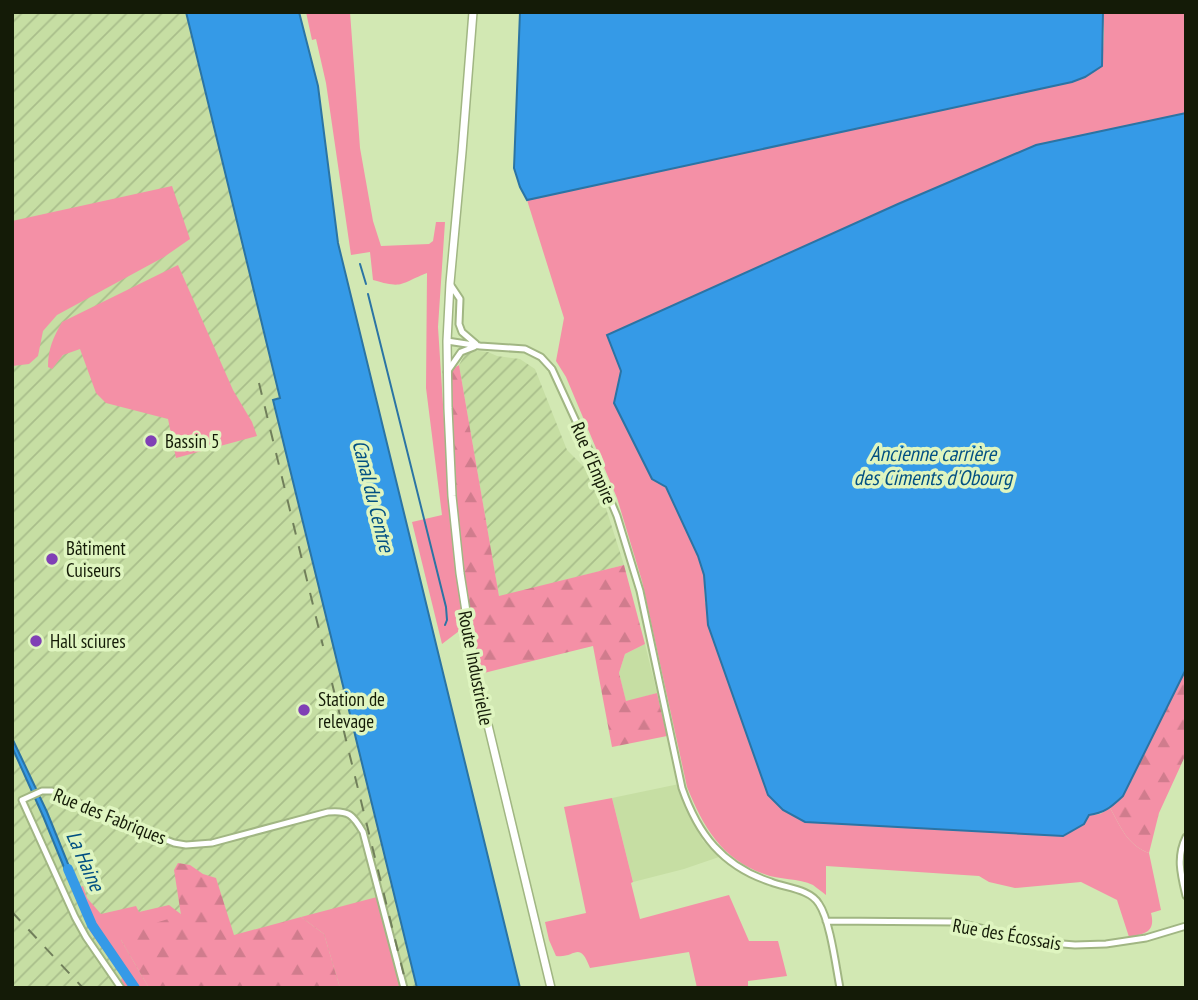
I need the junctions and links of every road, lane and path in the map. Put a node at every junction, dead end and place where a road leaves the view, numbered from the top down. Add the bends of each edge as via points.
1 (473, 12) edge
2 (450, 283) junction
3 (447, 341) junction
4 (480, 346) junction
5 (447, 372) junction
6 (1186, 836) edge
7 (1186, 896) edge
8 (826, 921) junction
9 (1186, 926) edge
10 (121, 988) edge
11 (404, 988) edge
12 (551, 988) edge
13 (840, 988) edge

1 - 2 main road
2 - 3 main road
2 - 4 street via 460,299 462,332
3 - 4 street, Rue d'Empire
3 - 5 main road, Route Industrielle
4 - 5 street via 461,352
4 - 8 street, Rue d'Empire via 525,349 552,369 621,528 640,591 682,788 704,835 726,859 748,872 813,897
5 - 12 main road, Route Industrielle via 453,504 469,638
6 - 7 street via 1179,855
8 - 9 street, Rue des Écossais via 956,922 1038,942 1075,945 1146,938
8 - 13 street
10 - 11 street, Rue des Fabriques via 86,937 22,800 48,790 186,845 212,843 328,812 350,814 363,832

